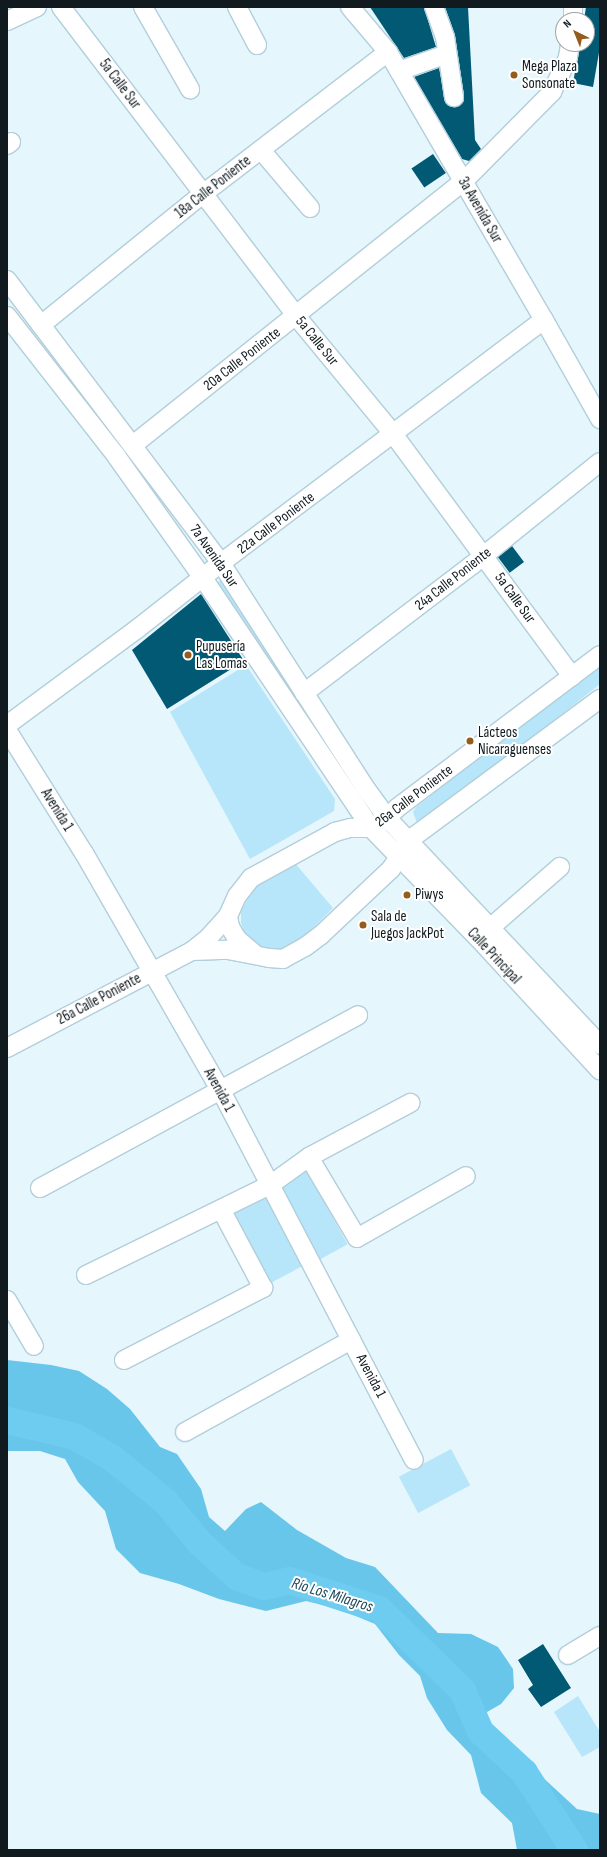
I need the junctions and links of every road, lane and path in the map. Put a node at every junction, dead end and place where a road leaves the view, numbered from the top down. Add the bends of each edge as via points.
1 (37, 7) edge
2 (61, 7) edge
3 (143, 7) edge
4 (237, 7) edge
5 (350, 7) edge
6 (434, 7) edge
7 (7, 22) edge
8 (257, 45) dead end
9 (388, 52) junction
10 (569, 52) edge
11 (447, 54) junction
12 (399, 72) junction
13 (190, 89) dead end
14 (454, 97) dead end
15 (261, 150) junction
16 (463, 182) junction
17 (203, 194) junction
18 (310, 208) dead end
19 (7, 280) edge
20 (7, 316) edge
21 (296, 316) junction
22 (544, 320) junction
23 (41, 325) junction
24 (600, 419) edge
25 (394, 435) junction
26 (133, 445) junction
27 (600, 462) edge
28 (484, 555) junction
29 (221, 563) junction
30 (203, 578) junction
31 (600, 655) edge
32 (572, 676) junction
33 (304, 693) junction
34 (600, 699) edge
35 (7, 725) edge
36 (7, 730) edge
37 (387, 818) junction
38 (370, 828) junction
39 (409, 841) junction
40 (399, 856) junction
41 (560, 867) dead end
42 (228, 916) junction
43 (490, 928) junction
44 (192, 951) junction
45 (258, 956) junction
46 (151, 971) junction
47 (358, 1016) dead end
48 (600, 1045) edge
49 (7, 1048) edge
50 (600, 1070) edge
51 (221, 1091) junction
52 (410, 1102) dead end
53 (309, 1157) junction
54 (466, 1176) dead end
55 (270, 1185) junction
56 (40, 1188) dead end
57 (221, 1209) junction
58 (86, 1275) dead end
59 (7, 1300) edge
60 (351, 1340) junction
61 (34, 1346) dead end
62 (124, 1360) dead end
63 (185, 1432) dead end
64 (414, 1460) dead end
65 (600, 1636) edge
66 (568, 1655) dead end

1 - 7 street
2 - 17 street, 5a Calle Sur
3 - 13 street
4 - 8 street
5 - 9 street, 3a Avenida Sur
6 - 11 street via 445,37
9 - 12 street, 3a Avenida Sur
9 - 15 street, 18a Calle Poniente
10 - 16 street, 20a Calle Poniente via 552,92
11 - 12 street
11 - 14 street
12 - 16 street, 3a Avenida Sur
15 - 17 street, 18a Calle Poniente
15 - 18 street
16 - 21 street, 20a Calle Poniente
16 - 22 street, 3a Avenida Sur
17 - 21 street, 5a Calle Sur
17 - 23 street, 18a Calle Poniente
19 - 23 street, 7a Avenida Sur
20 - 30 street, 7a Avenida Sur via 117,457
21 - 25 street, 5a Calle Sur
21 - 26 street, 20a Calle Poniente
22 - 24 street, 3a Avenida Sur
22 - 25 street, 22a Calle Poniente
23 - 26 street, 7a Avenida Sur
25 - 28 street, 5a Calle Sur
25 - 29 street, 22a Calle Poniente
26 - 29 street, 7a Avenida Sur
27 - 28 street, 24a Calle Poniente
28 - 32 street, 5a Calle Sur
28 - 33 street, 24a Calle Poniente
29 - 30 street, 22a Calle Poniente
29 - 33 street, 7a Avenida Sur
30 - 35 street, 22a Calle Poniente
30 - 38 street, 7a Avenida Sur
31 - 32 street, 26a Calle Poniente
32 - 37 street, 26a Calle Poniente
33 - 37 street, 7a Avenida Sur
34 - 39 street
36 - 46 street, Avenida 1 via 84,853
37 - 38 street, 26a Calle Poniente
37 - 39 street, 7a Avenida Sur
38 - 40 street, 7a Avenida Sur
38 - 42 street, 26a Calle Poniente via 350,828 335,832 251,878
39 - 40 street
39 - 43 street, Calle Principal
40 - 45 street, 26a Calle Poniente via 392,869 305,947 283,959
40 - 50 street, Calle Principal
41 - 43 street
42 - 44 street, 26a Calle Poniente
42 - 45 street via 230,928 236,939
43 - 48 street, Calle Principal
44 - 45 street, 26a Calle Poniente via 228,950
44 - 46 street, 26a Calle Poniente
46 - 49 street, 26a Calle Poniente
46 - 51 street, Avenida 1
47 - 51 street
51 - 55 street, Avenida 1
51 - 56 street
52 - 53 street
53 - 54 street via 357,1238
53 - 55 street
55 - 57 street
55 - 60 street, Avenida 1
57 - 58 street
57 - 62 street via 263,1288
59 - 61 street
60 - 63 street
60 - 64 street, Avenida 1
65 - 66 street

